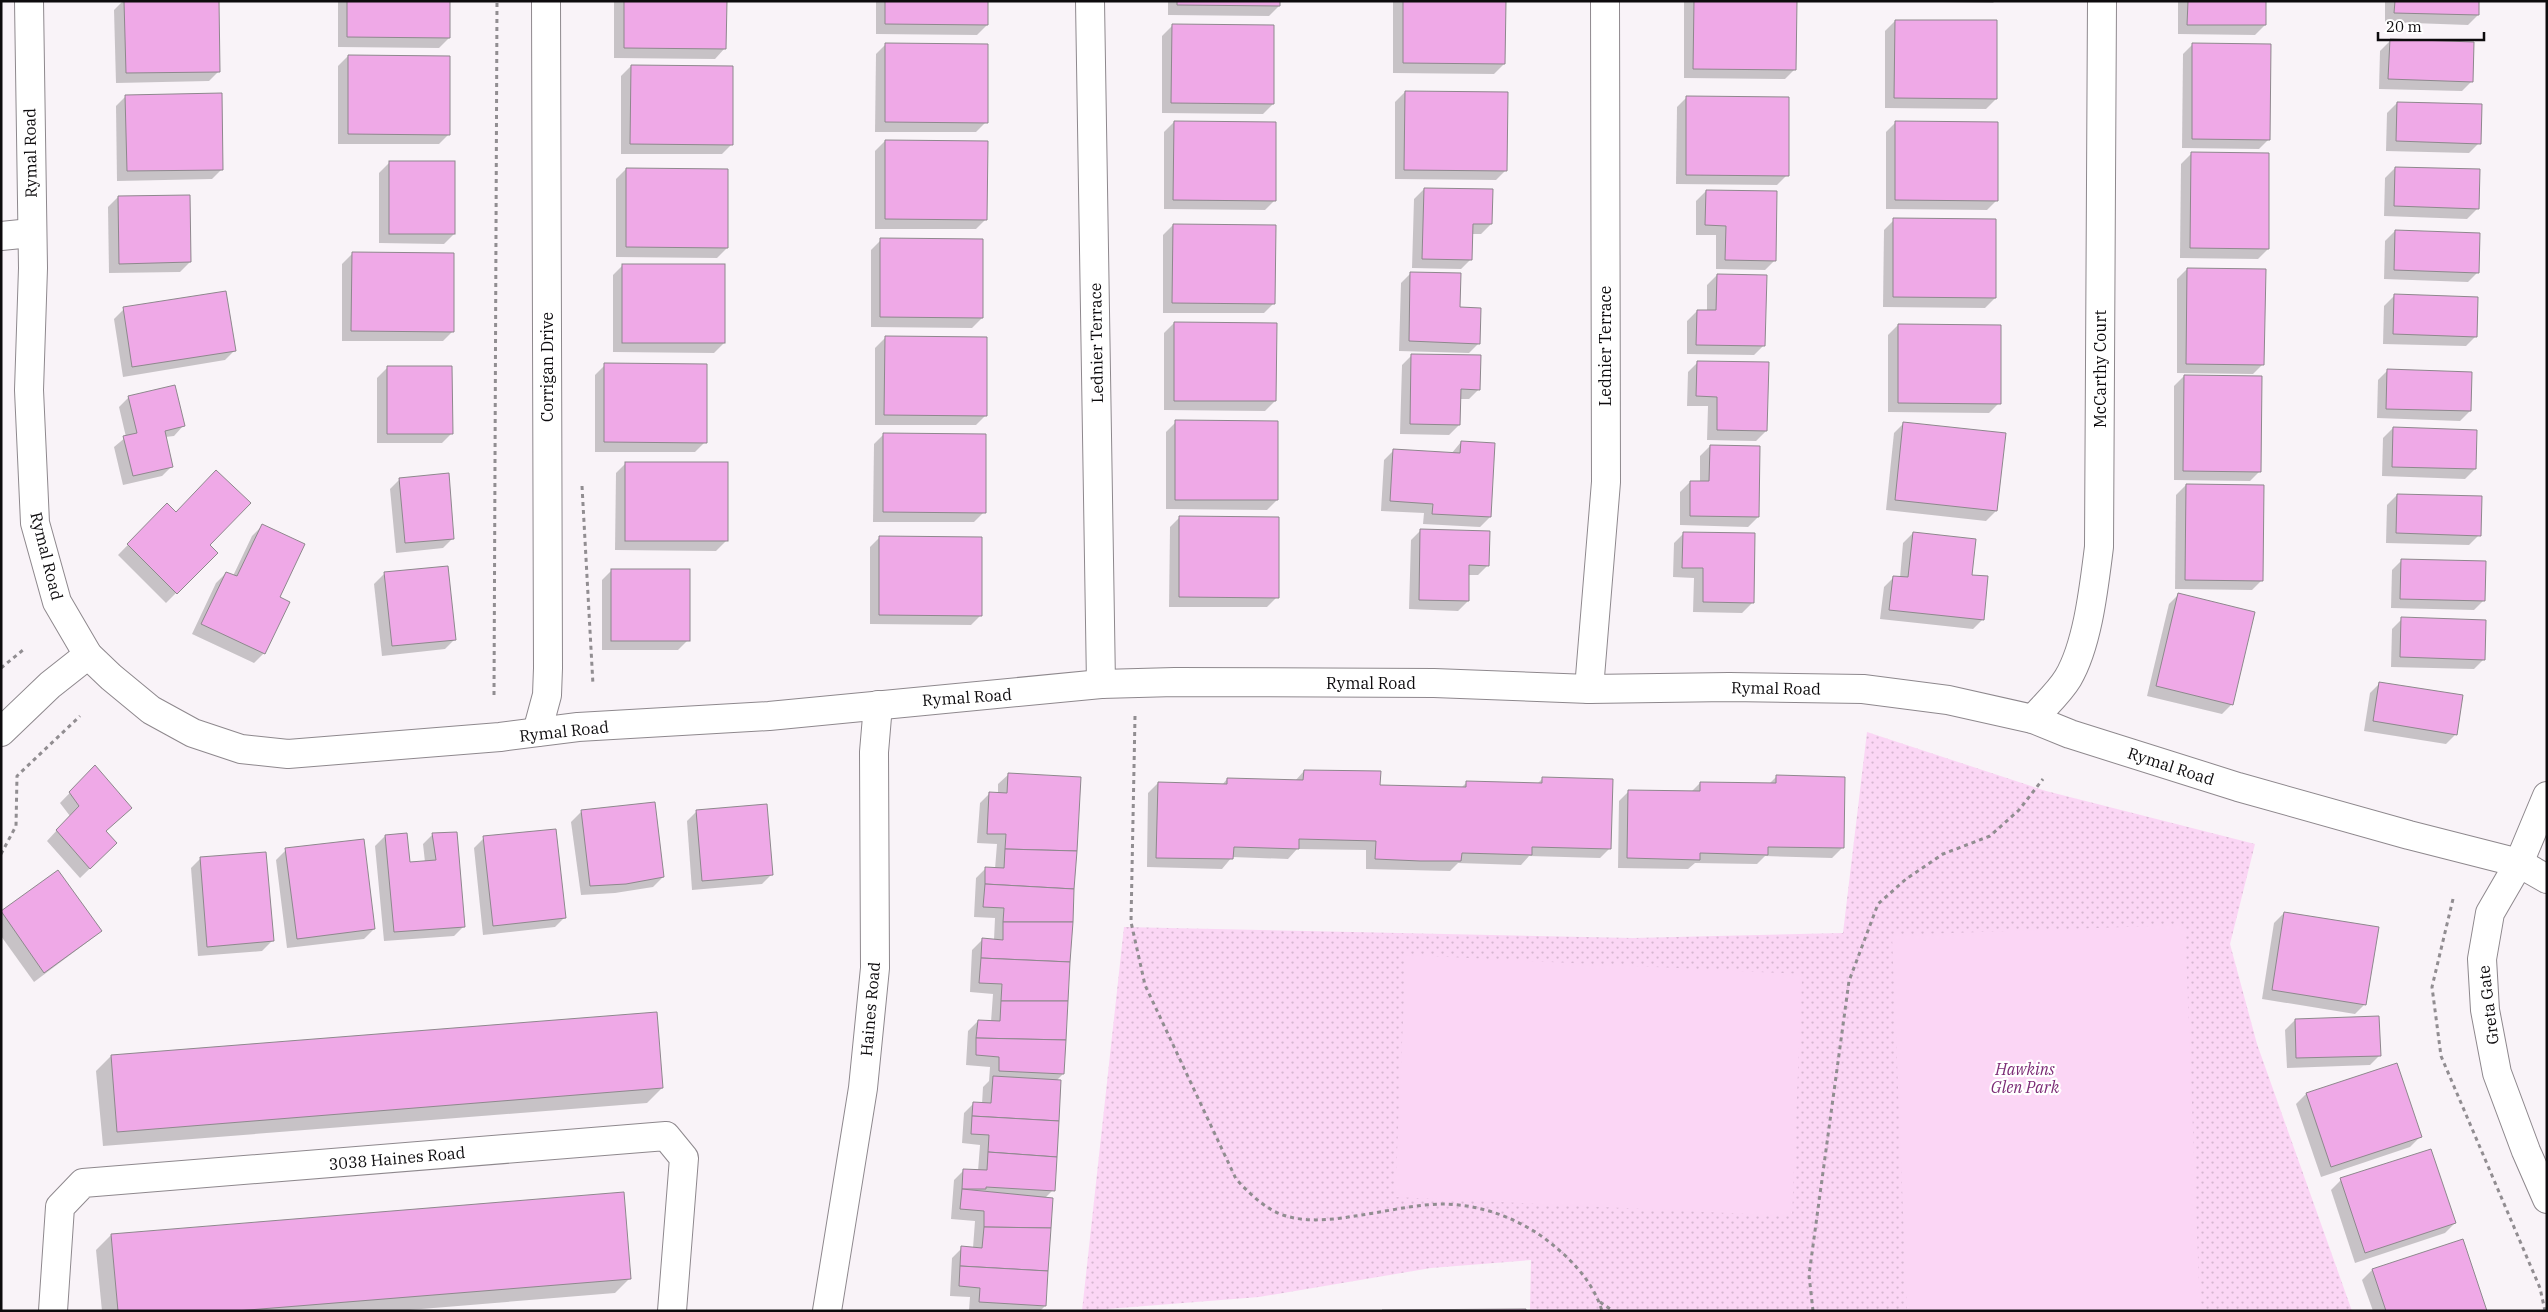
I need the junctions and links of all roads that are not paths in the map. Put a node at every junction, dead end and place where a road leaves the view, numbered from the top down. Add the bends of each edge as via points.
1 (29, 1) edge
2 (546, 1) edge
3 (1090, 1) edge
4 (1605, 1) edge
5 (2102, 1) edge
6 (31, 233) junction
7 (1, 236) edge
8 (88, 655) junction
9 (1101, 684) junction
10 (1589, 689) junction
11 (878, 705) junction
12 (2033, 719) junction
13 (1, 732) edge
14 (537, 732) junction
15 (2547, 796) edge
16 (2547, 856) edge
17 (2519, 863) junction
18 (2547, 879) edge
19 (2536, 1152) edge
20 (2547, 1199) edge
21 (53, 1311) edge
22 (672, 1311) edge
23 (827, 1311) edge

1 - 6 street, Rymal Road
2 - 14 street, Corrigan Drive via 548,668 547,695
3 - 9 street, Lednier Terrace
4 - 10 street, Lednier Terrace via 1606,482
5 - 12 street, McCarthy Court via 2099,547 2092,604 2075,664 2068,679
6 - 7 street
6 - 8 street, Rymal Road via 29,390 35,523 57,602
8 - 13 street via 50,685
8 - 14 street, Rymal Road via 151,710 193,733 241,749 288,754
9 - 10 street, Rymal Road via 1434,683
9 - 11 street, Rymal Road
10 - 12 street, Rymal Road via 1729,687 1862,690 1948,700
11 - 14 street, Rymal Road
11 - 23 street, Haines Road via 874,752 875,968 864,1088
12 - 17 street, Rymal Road via 2070,734 2238,787
15 - 17 street
16 - 17 street, Rymal Road
17 - 18 street, Rymal Road
17 - 19 street, Greta Gate via 2490,913 2482,959 2485,1010 2497,1073
19 - 20 street, Greta Gate
21 - 22 street, 3038 Haines Road via 60,1207 82,1183 666,1136 684,1158

